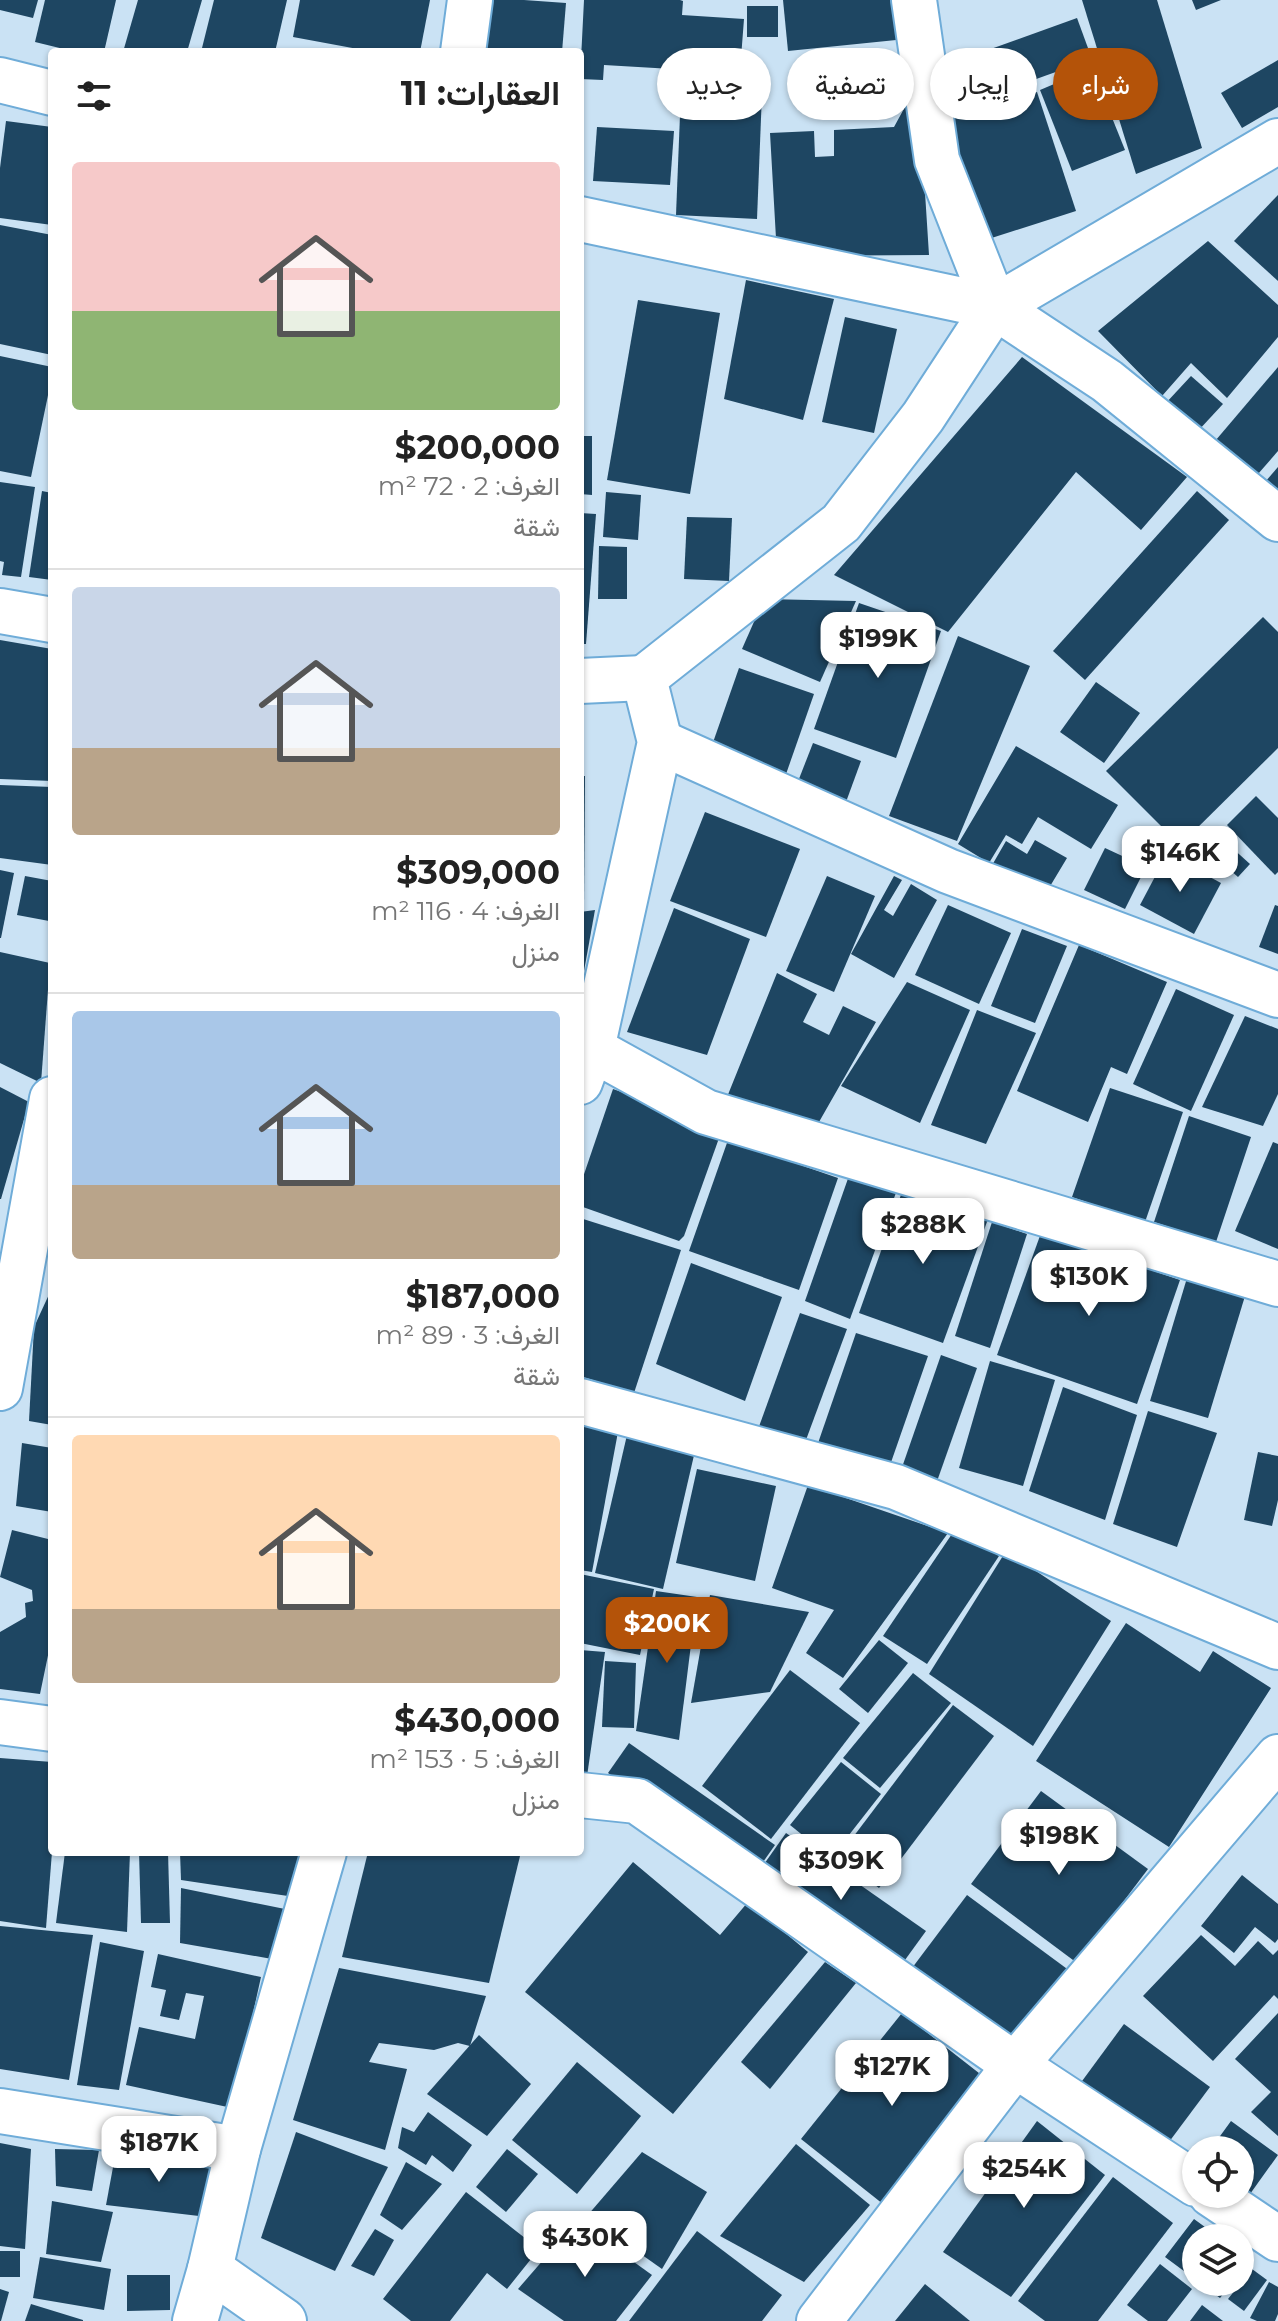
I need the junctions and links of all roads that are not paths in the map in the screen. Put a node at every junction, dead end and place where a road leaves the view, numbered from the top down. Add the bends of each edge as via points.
1 (470, 0) edge
2 (914, 0) edge
3 (464, 48) edge
4 (0, 80) edge
5 (48, 92) edge
6 (1278, 141) edge
7 (584, 220) edge
8 (995, 307) junction
9 (1278, 519) edge
10 (0, 611) edge
11 (48, 619) edge
12 (644, 678) junction
13 (584, 681) edge
14 (660, 742) junction
15 (1278, 995) edge
16 (584, 1059) edge
17 (48, 1118) edge
18 (27, 1216) edge
19 (1278, 1284) edge
20 (0, 1388) edge
21 (584, 1402) edge
22 (1278, 1647) edge
23 (0, 1722) edge
24 (48, 1728) edge
25 (1278, 1757) edge
26 (584, 1795) edge
27 (323, 1856) edge
28 (1015, 2065) junction
29 (0, 2111) edge
30 (238, 2149) junction
31 (1182, 2175) edge
32 (1232, 2208) edge
33 (1278, 2239) edge
34 (210, 2269) junction
35 (195, 2321) edge
36 (284, 2321) edge
37 (819, 2321) edge

1 - 3 street
2 - 8 street via 937,160
4 - 5 street
6 - 8 street
7 - 8 street
8 - 9 street via 1107,381
8 - 12 street via 923,417 841,523
10 - 11 street
12 - 13 street
12 - 14 street
14 - 15 street via 948,871
14 - 16 street
16 - 19 street via 706,1112
17 - 18 street
18 - 20 street
21 - 22 street via 896,1487
23 - 24 street
25 - 28 street
26 - 28 street via 637,1801
27 - 30 street
28 - 31 street
28 - 37 street
29 - 30 street
30 - 34 street
32 - 33 street
34 - 35 street
34 - 36 street

